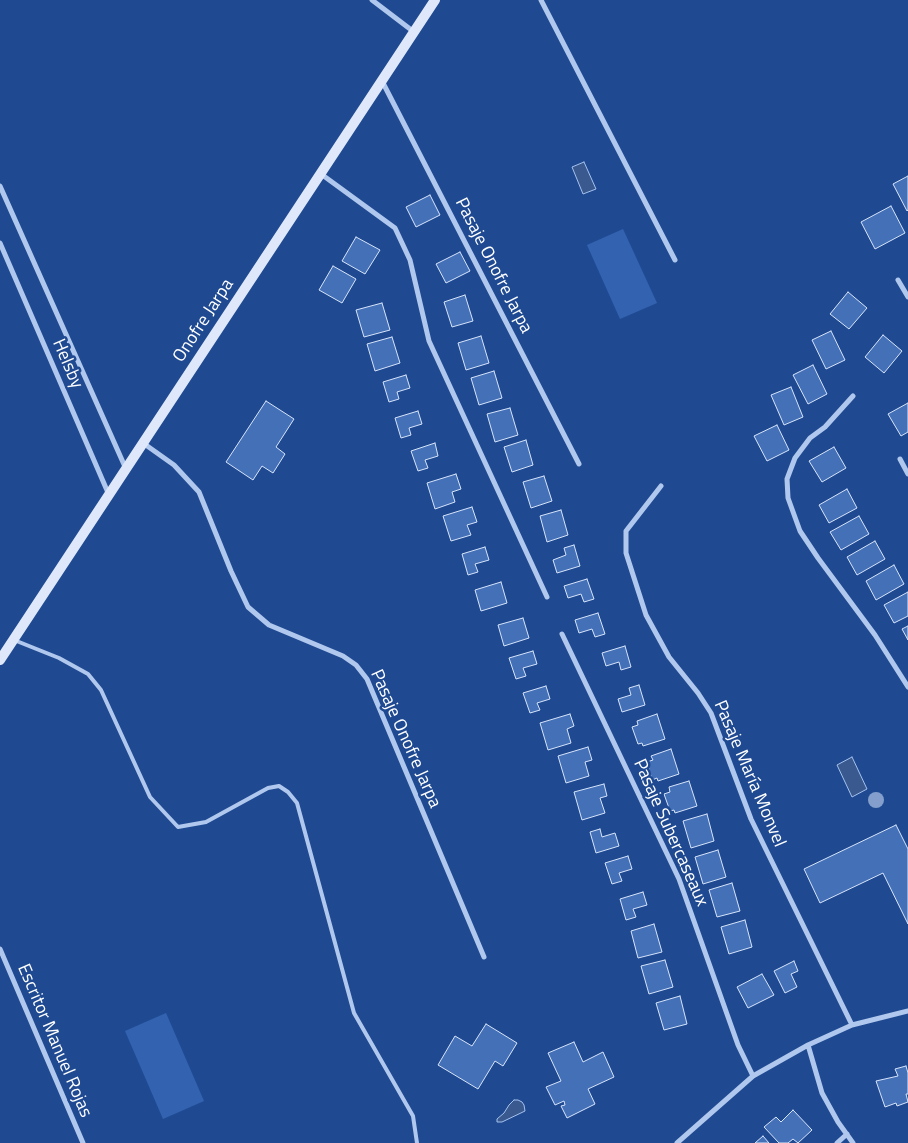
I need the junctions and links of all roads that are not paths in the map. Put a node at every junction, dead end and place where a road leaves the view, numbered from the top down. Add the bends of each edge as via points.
1 (372, 0) edge
2 (435, 0) edge
3 (541, 0) edge
4 (414, 32) junction
5 (382, 80) junction
6 (321, 174) junction
7 (0, 186) edge
8 (0, 243) edge
9 (675, 260) dead end
10 (898, 280) dead end
11 (906, 290) edge
12 (908, 297) edge
13 (853, 396) dead end
14 (143, 443) junction
15 (900, 459) dead end
16 (579, 464) dead end
17 (126, 469) junction
18 (908, 474) edge
19 (661, 486) dead end
20 (109, 495) junction
21 (547, 597) dead end
22 (562, 634) dead end
23 (13, 640) junction
24 (0, 660) edge
25 (908, 687) edge
26 (0, 949) edge
27 (484, 958) dead end
28 (908, 1012) edge
29 (852, 1026) junction
30 (808, 1045) junction
31 (753, 1076) junction
32 (847, 1134) junction
33 (83, 1143) edge
34 (417, 1143) edge
35 (677, 1143) edge
36 (836, 1143) edge
37 (853, 1143) edge

1 - 4 street
2 - 4 street, Onofre Jarpa
3 - 9 street
4 - 5 street, Onofre Jarpa
5 - 6 street, Onofre Jarpa
5 - 16 street, Pasaje Onofre Jarpa
6 - 14 street, Onofre Jarpa
6 - 21 street via 394,228 410,260 430,341
7 - 17 street
8 - 20 street, Helsby
10 - 11 street
11 - 12 street
13 - 25 street via 825,427 810,438 795,458 787,479 788,498 800,531 813,552 875,635
14 - 17 street, Onofre Jarpa
14 - 27 street, Pasaje Onofre Jarpa via 174,466 199,492 248,607 269,625 343,656 367,678
15 - 18 street
17 - 20 street, Onofre Jarpa
19 - 29 street, Pasaje María Monvel via 626,531 626,553 646,614 669,657 711,713 751,819
20 - 23 street, Onofre Jarpa
22 - 31 street, Pasaje Subercaseaux via 679,879 738,1045
23 - 24 street, Onofre Jarpa
23 - 34 lane via 59,658 88,674 101,690 150,797 178,827 206,822 268,788 279,786 297,803 354,1013 413,1116
26 - 33 street, Escritor Manuel Rojas
28 - 29 street
29 - 30 street
30 - 31 street
30 - 32 street via 822,1093
31 - 35 street
32 - 36 street
32 - 37 street

